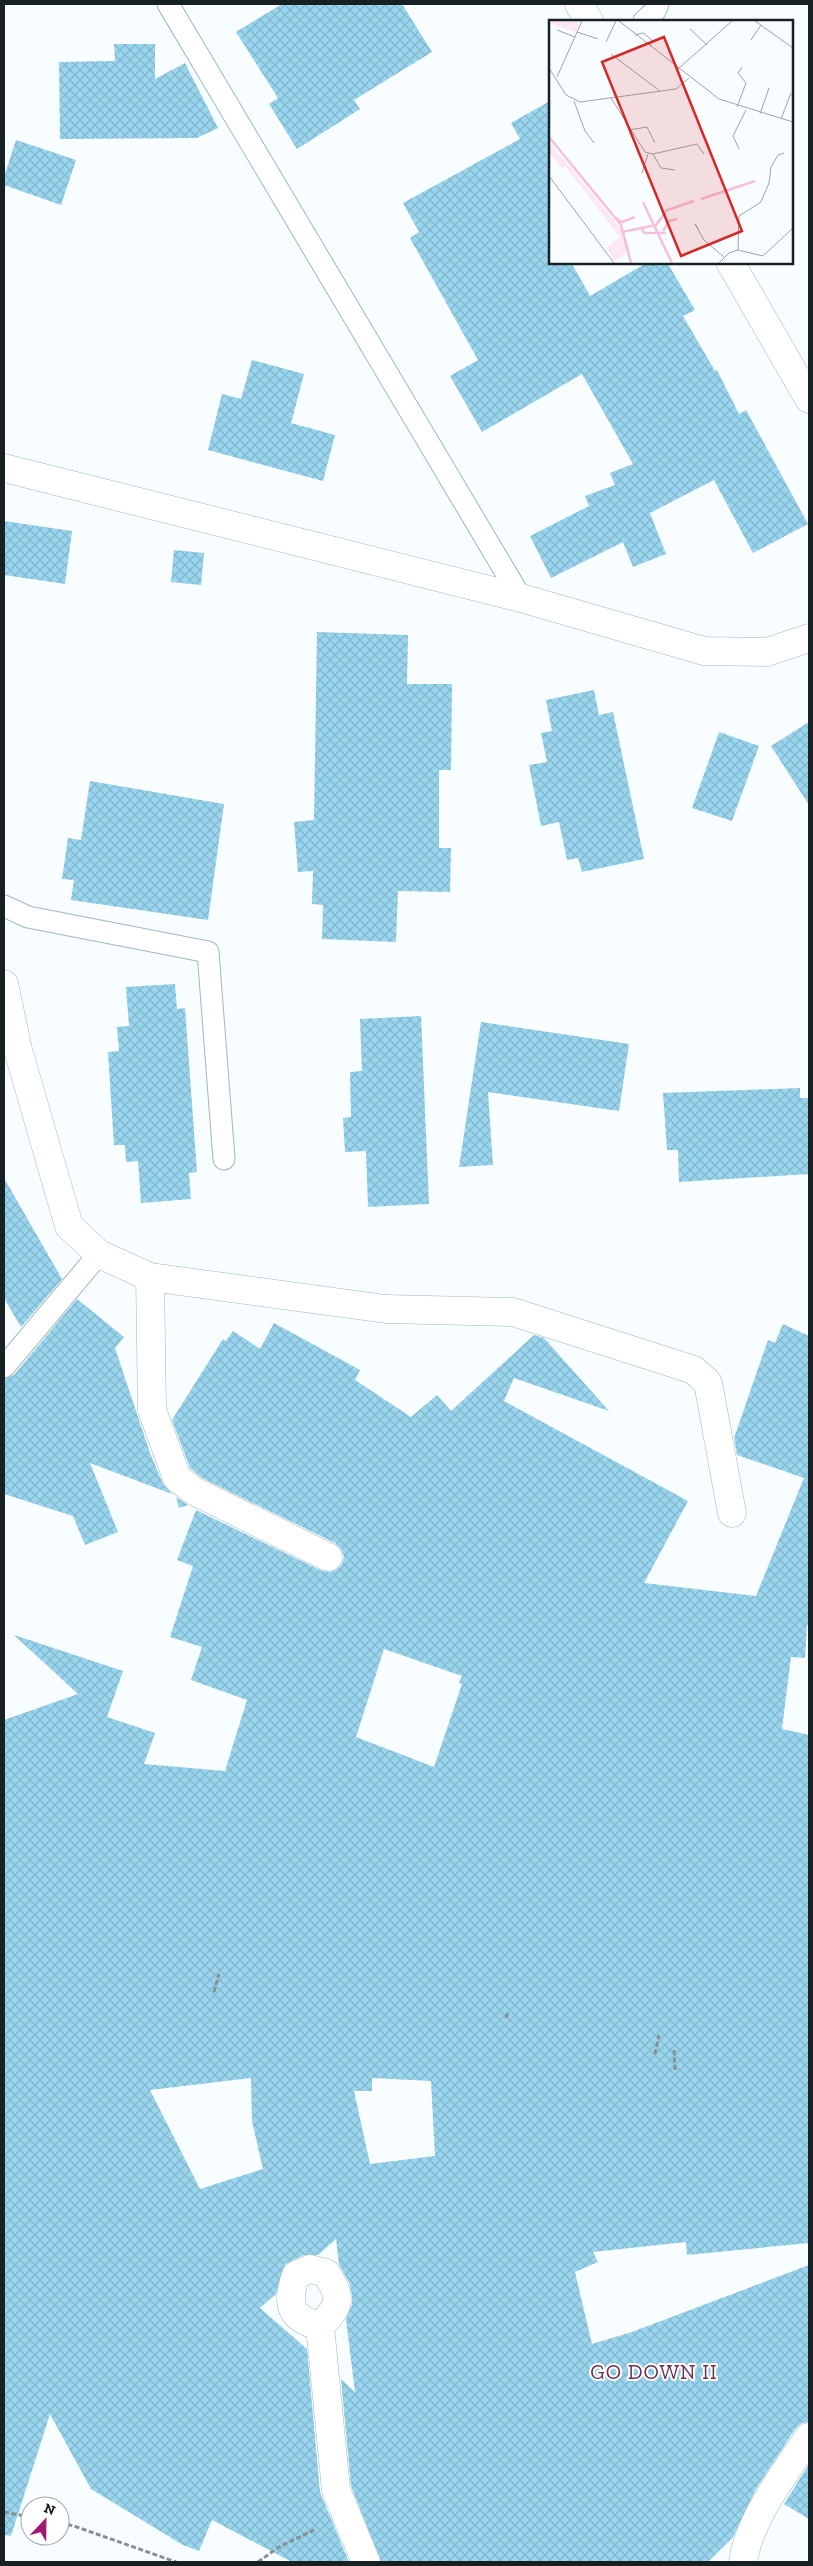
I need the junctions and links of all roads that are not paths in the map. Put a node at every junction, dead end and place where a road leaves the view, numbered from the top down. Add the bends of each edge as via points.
1 (168, 4) edge
2 (579, 4) edge
3 (658, 4) edge
4 (588, 20) edge
5 (645, 20) edge
6 (731, 264) edge
7 (809, 398) edge
8 (4, 468) edge
9 (521, 598) junction
10 (809, 638) edge
11 (4, 906) edge
12 (4, 984) edge
13 (224, 1159) dead end
14 (99, 1254) junction
15 (150, 1278) junction
16 (4, 1367) edge
17 (732, 1513) dead end
18 (328, 1557) dead end
19 (320, 2326) dead end
20 (809, 2437) edge
21 (366, 2562) edge
22 (744, 2562) edge

1 - 9 lane
2 - 4 street
3 - 5 lane
6 - 7 street
8 - 9 street
9 - 10 street via 704,651 767,652
11 - 13 lane via 28,917 208,952
12 - 14 street via 18,1050 69,1226
14 - 15 street
14 - 16 lane
15 - 17 street via 386,1309 513,1312 694,1370 708,1383
15 - 18 street via 152,1410 178,1478 194,1491
19 - 21 street via 336,2490
20 - 22 street via 766,2504 745,2552

